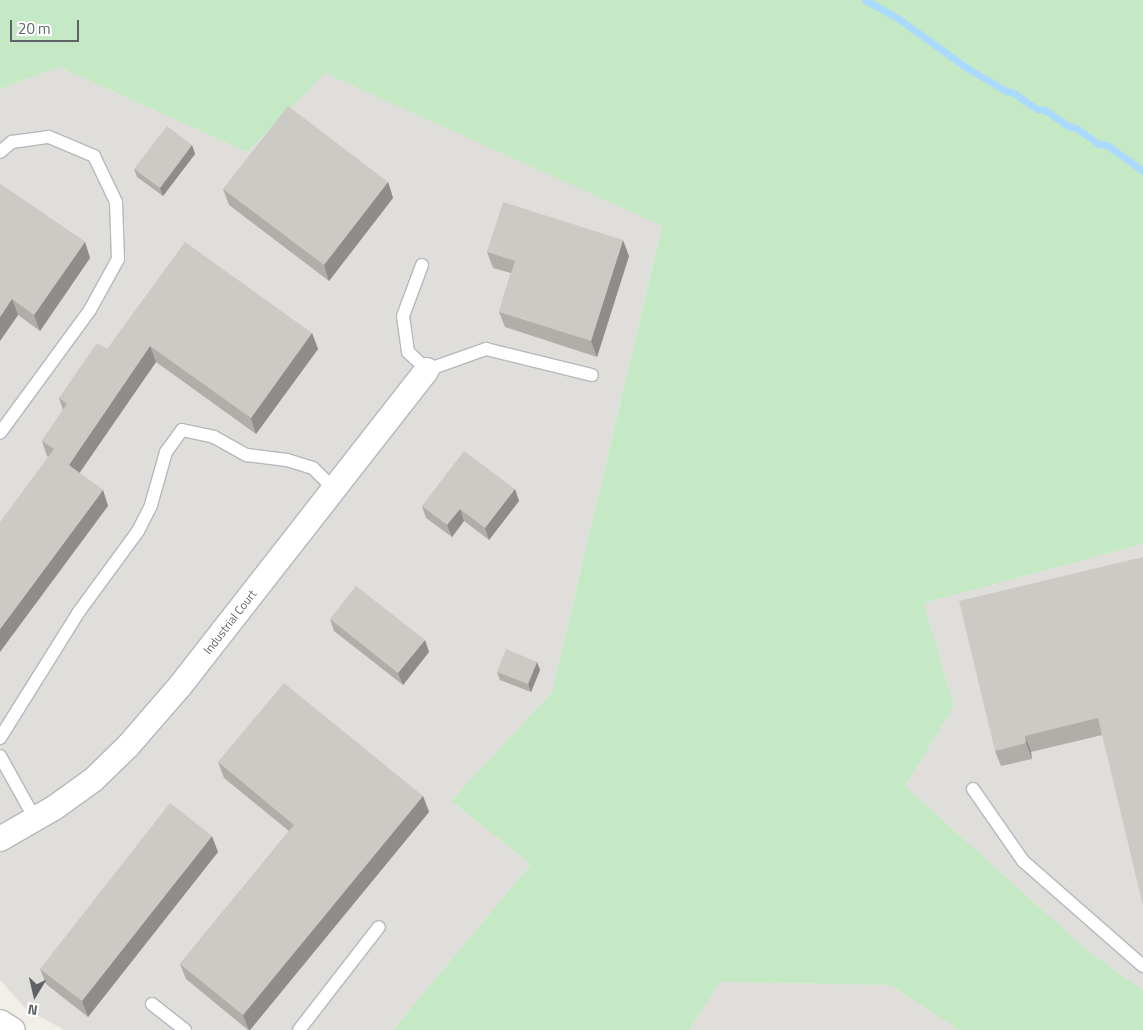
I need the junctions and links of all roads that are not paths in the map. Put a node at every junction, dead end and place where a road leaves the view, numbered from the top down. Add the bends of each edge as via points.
1 (0, 152) edge
2 (422, 265) dead end
3 (427, 370) junction
4 (592, 375) dead end
5 (0, 434) edge
6 (334, 489) junction
7 (0, 738) edge
8 (0, 756) edge
9 (973, 788) dead end
10 (35, 819) junction
11 (0, 840) edge
12 (379, 927) dead end
13 (1143, 966) edge
14 (152, 1004) dead end
15 (0, 1022) edge
16 (13, 1030) edge
17 (185, 1030) edge
18 (299, 1030) edge

1 - 5 lane via 12,142 49,137 94,156 116,202 118,259 90,310
2 - 3 lane via 403,316 408,352
3 - 4 lane via 486,349
3 - 6 street, Industrial Court
6 - 7 lane via 313,468 287,460 247,455 214,437 182,430 166,452 151,505 138,531 78,613
6 - 10 street, Industrial Court via 180,686 128,746 93,780
8 - 10 lane
9 - 13 lane via 1023,861
10 - 11 street, Industrial Court
12 - 18 lane
14 - 17 lane
15 - 16 street

